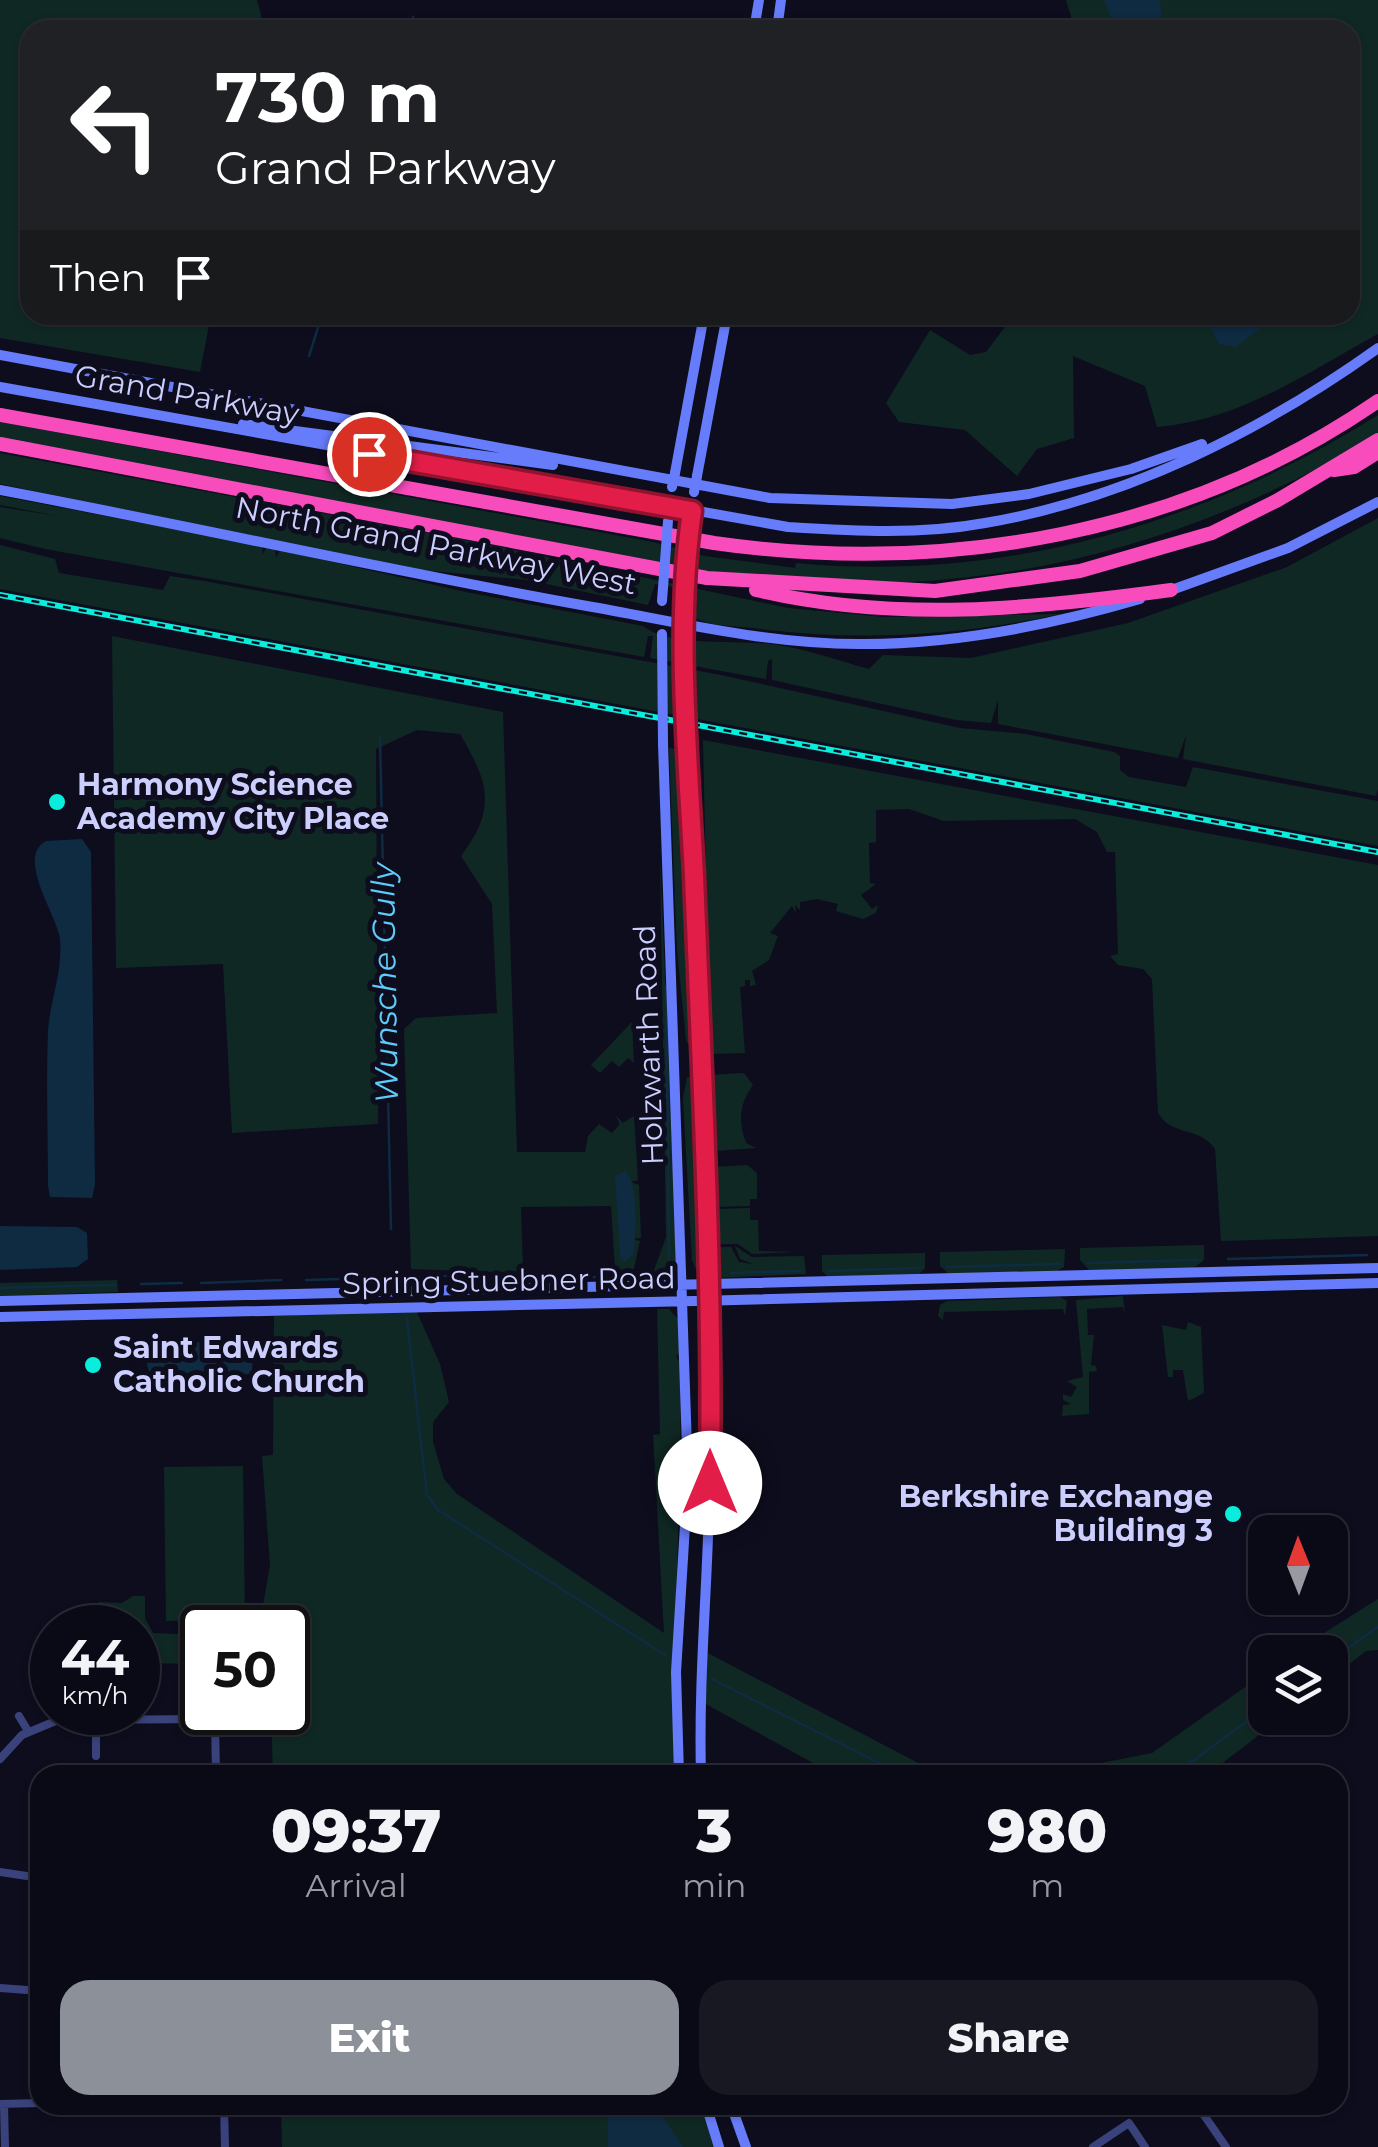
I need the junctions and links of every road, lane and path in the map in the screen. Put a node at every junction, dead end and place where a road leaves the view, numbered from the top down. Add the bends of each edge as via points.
1 (702, 325) edge
2 (725, 325) edge
3 (1378, 348) edge
4 (0, 355) edge
5 (0, 386) edge
6 (58, 397) junction
7 (1378, 401) edge
8 (0, 415) edge
9 (1240, 430) junction
10 (1378, 440) edge
11 (0, 444) edge
12 (1378, 452) edge
13 (1328, 471) junction
14 (636, 474) junction
15 (0, 490) edge
16 (1378, 502) edge
17 (670, 508) junction
18 (692, 511) junction
19 (707, 578) junction
20 (1170, 590) junction
21 (662, 620) junction
22 (686, 626) junction
23 (1378, 1268) edge
24 (1215, 1272) junction
25 (1378, 1284) edge
26 (707, 1287) junction
27 (683, 1288) junction
28 (1210, 1289) junction
29 (267, 1294) junction
30 (125, 1298) junction
31 (0, 1301) edge
32 (684, 1304) junction
33 (707, 1304) junction
34 (268, 1310) junction
35 (125, 1314) junction
36 (0, 1317) edge
37 (683, 1549) junction
38 (706, 1551) junction
39 (19, 1716) dead end
40 (160, 1719) edge
41 (28, 1731) joint
42 (96, 1735) edge
43 (96, 1756) dead end
44 (0, 1760) edge
45 (216, 1765) edge
46 (679, 1765) edge
47 (700, 1765) edge
48 (0, 1872) edge
49 (30, 1876) edge
50 (0, 1988) edge
51 (30, 1990) edge
52 (30, 2103) edge
53 (2, 2104) edge
54 (224, 2115) edge
55 (709, 2115) edge
56 (735, 2115) edge
57 (1204, 2115) edge
58 (4, 2147) edge
59 (225, 2147) edge
60 (719, 2147) edge
61 (746, 2147) edge
62 (1093, 2147) edge
63 (1145, 2147) edge
64 (1226, 2147) edge

1 - 17 main road, Holzwarth Road, bridge
2 - 18 main road, Holzwarth Road, bridge
3 - 9 main road via 1328,384
4 - 14 main road
5 - 6 main road, Grand Parkway
6 - 14 main road
6 - 17 main road, Grand Parkway
7 - 8 highway, North Grand Parkway West via 1284,456 1180,502 1071,533 911,555 714,543
9 - 14 main road via 1130,470 952,504 770,498
9 - 18 main road, Grand Parkway via 1152,476 982,524 887,532 788,527
10 - 13 highway, North Grand Parkway West
11 - 19 highway, North Grand Parkway West
12 - 13 highway via 1354,467
13 - 19 highway, North Grand Parkway West via 1212,533 1080,571 935,591
15 - 21 main road, North Grand Parkway West
16 - 20 main road, North Grand Parkway West via 1288,548
17 - 18 main road, Grand Parkway
17 - 21 main road, Holzwarth Road, bridge
18 - 22 main road, Holzwarth Road, bridge
19 - 20 highway via 806,602 892,612 998,610
20 - 22 main road, North Grand Parkway West via 1083,616 958,638 864,644
21 - 22 main road, North Grand Parkway West
21 - 27 main road, Holzwarth Road, bridge
22 - 26 main road, Holzwarth Road, bridge
23 - 24 main road, Spring Stuebner Road
24 - 26 main road, Spring Stuebner Road
24 - 28 main road
25 - 28 main road, Spring Stuebner Road
26 - 27 main road, Spring Stuebner Road
26 - 33 main road, Holzwarth Road
27 - 29 main road, Spring Stuebner Road
27 - 32 main road, Holzwarth Road
28 - 33 main road, Spring Stuebner Road
29 - 30 main road, Spring Stuebner Road
29 - 34 main road
30 - 31 main road, Spring Stuebner Road
30 - 35 main road
32 - 33 main road, Spring Stuebner Road
32 - 34 main road, Spring Stuebner Road
32 - 37 main road, Holzwarth Road
33 - 38 main road, Holzwarth Road
34 - 35 main road, Spring Stuebner Road
35 - 36 main road, Spring Stuebner Road
37 - 38 main road
37 - 46 main road, Holzwarth Road
38 - 47 main road, Holzwarth Road
39 - 41 street
40 - 45 street via 214,1719
41 - 44 street
42 - 43 street
48 - 49 street
50 - 51 street
52 - 53 street
53 - 58 street
54 - 59 street
55 - 60 main road
56 - 61 main road
57 - 64 street
62 - 63 street via 1129,2123

